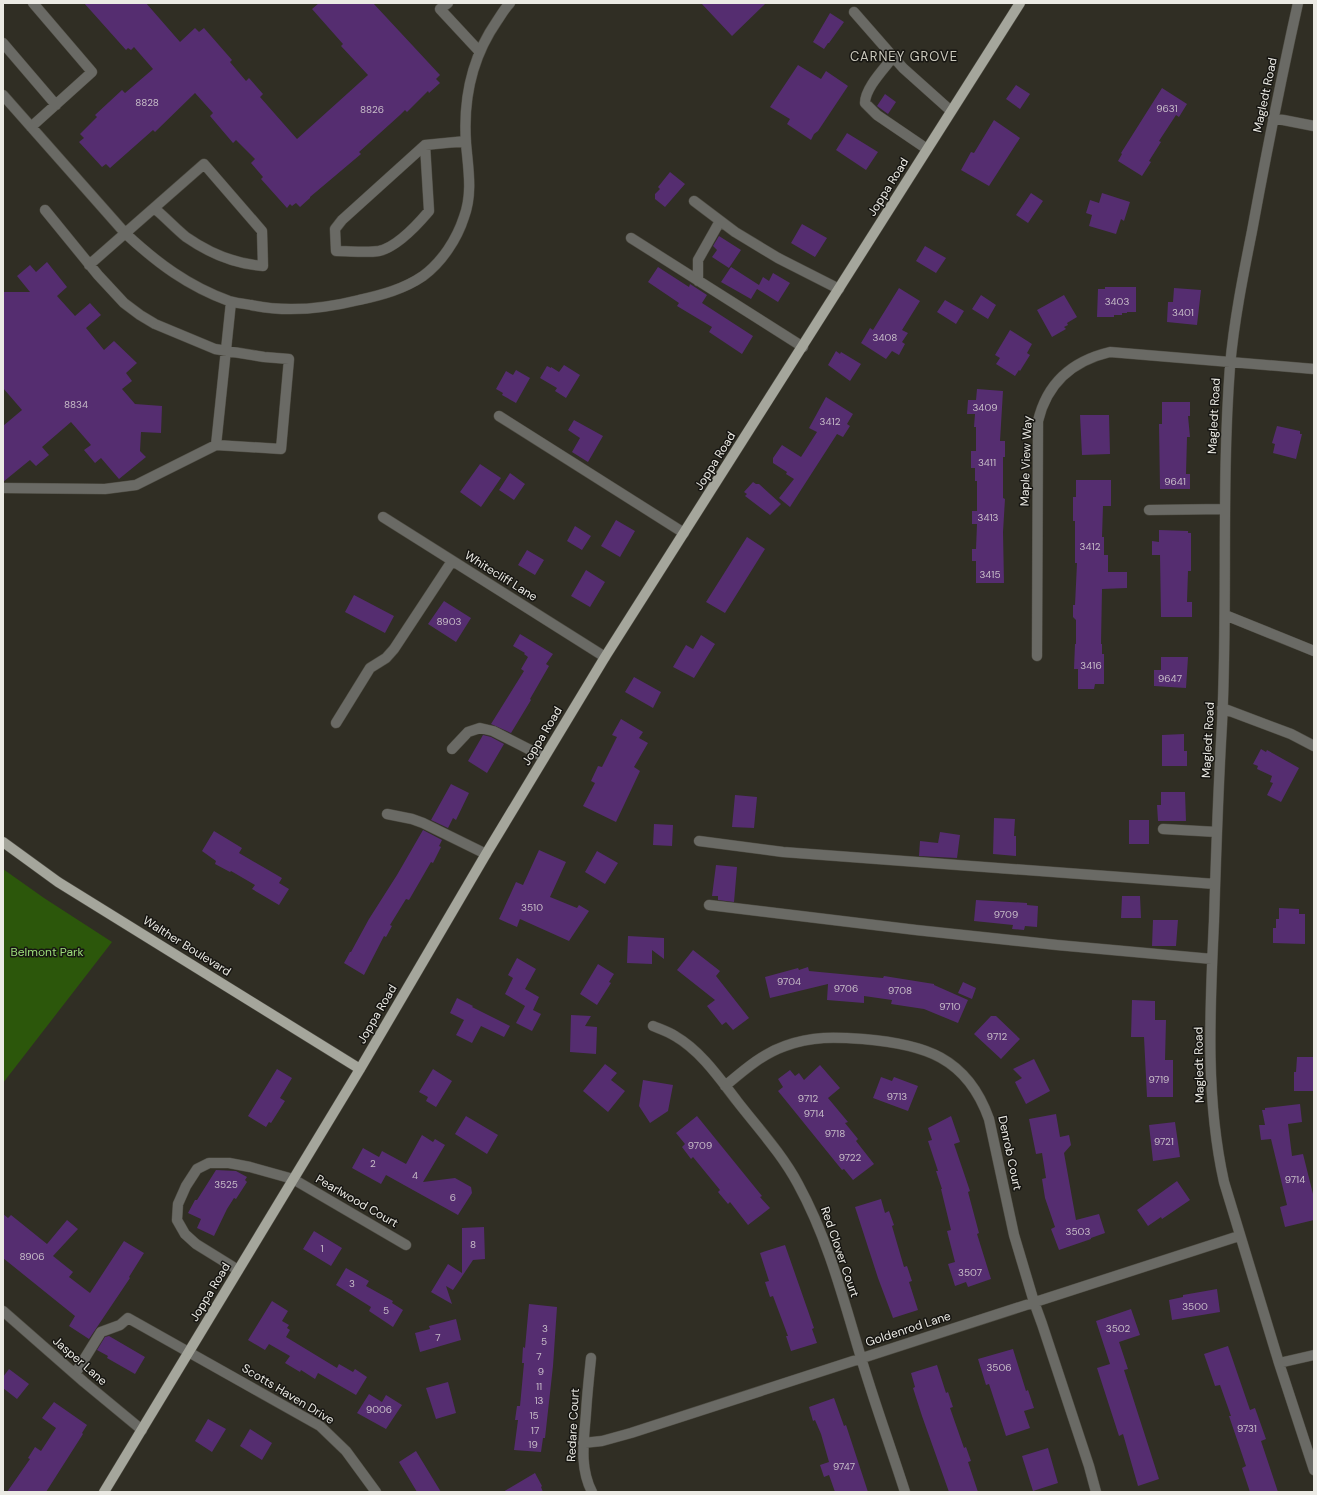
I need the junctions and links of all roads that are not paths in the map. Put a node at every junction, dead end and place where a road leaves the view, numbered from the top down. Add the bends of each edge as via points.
1 (33, 3) edge
2 (448, 3) edge
3 (510, 3) edge
4 (1020, 3) edge
5 (1298, 3) edge
6 (854, 12) dead end
7 (3, 43) edge
8 (479, 51) junction
9 (893, 57) junction
10 (3, 95) edge
11 (56, 105) junction
12 (951, 111) junction
13 (1272, 118) junction
14 (1314, 126) edge
15 (31, 127) junction
16 (466, 141) junction
17 (425, 145) junction
18 (927, 149) junction
19 (694, 201) dead end
20 (154, 208) junction
21 (45, 210) dead end
22 (720, 221) junction
23 (125, 234) junction
24 (631, 238) dead end
25 (89, 265) junction
26 (698, 281) junction
27 (839, 289) junction
28 (231, 302) junction
29 (802, 347) junction
30 (226, 351) junction
31 (1230, 363) junction
32 (1314, 369) edge
33 (499, 416) dead end
34 (216, 445) junction
35 (3, 488) edge
36 (1225, 509) junction
37 (1149, 510) dead end
38 (383, 516) dead end
39 (684, 533) junction
40 (452, 561) junction
41 (1225, 615) junction
42 (1314, 651) edge
43 (1037, 656) dead end
44 (605, 657) junction
45 (1222, 708) junction
46 (336, 723) dead end
47 (1314, 746) edge
48 (452, 749) dead end
49 (544, 757) junction
50 (387, 814) dead end
51 (1163, 830) dead end
52 (1217, 832) junction
53 (699, 841) dead end
54 (3, 842) edge
55 (486, 854) junction
56 (1215, 884) junction
57 (709, 904) dead end
58 (1212, 959) junction
59 (653, 1026) dead end
60 (360, 1069) junction
61 (725, 1086) junction
62 (294, 1179) junction
63 (1239, 1236) junction
64 (406, 1246) dead end
65 (238, 1270) junction
66 (1034, 1302) junction
67 (3, 1310) edge
68 (189, 1351) junction
69 (1314, 1355) edge
70 (591, 1358) dead end
71 (861, 1358) junction
72 (1279, 1363) junction
73 (75, 1374) junction
74 (142, 1430) junction
75 (584, 1443) junction
76 (1314, 1470) edge
77 (104, 1492) edge
78 (376, 1492) edge
79 (592, 1492) edge
80 (906, 1492) edge
81 (1096, 1492) edge

1 - 11 street via 92,72
2 - 8 street via 440,9
3 - 8 street
4 - 12 main road, Joppa Road
5 - 13 street, Magledt Road
6 - 9 street
7 - 11 street
8 - 16 street via 470,79 465,112
9 - 12 street
9 - 18 street via 870,88 865,103
10 - 15 street
11 - 15 street
12 - 18 main road, Joppa Road
13 - 14 street
13 - 31 street, Magledt Road
15 - 23 street
16 - 17 street
16 - 28 street via 470,177 469,199 464,217 444,256 424,275 382,295 332,307 302,310 269,309
17 - 17 street via 342,220 335,230 336,251 380,250 398,242 429,211
18 - 27 main road, Joppa Road
19 - 22 street
20 - 20 street via 204,248 230,260 263,266 262,231 204,164
20 - 23 street
21 - 25 street
22 - 26 street via 698,260
22 - 27 street via 778,258
23 - 25 street
23 - 28 street via 173,274
24 - 26 street
25 - 30 street via 124,303 140,315 155,324 215,349
26 - 29 street
27 - 29 main road, Joppa Road
28 - 30 street
29 - 39 main road, Joppa Road
30 - 34 street
30 - 34 street via 289,359 281,449
31 - 32 street, Maple View Way
31 - 36 street, Magledt Road via 1225,446
31 - 43 street, Maple View Way via 1110,352 1069,369 1048,394 1038,422
33 - 39 street
34 - 35 street via 136,485 105,488
36 - 37 street
36 - 41 street, Magledt Road
38 - 40 street, Whitecliff Lane
39 - 44 main road, Joppa Road
40 - 44 street, Whitecliff Lane
40 - 46 street via 394,649 386,658 370,668
41 - 42 street
41 - 45 street, Magledt Road
44 - 49 main road, Joppa Road
45 - 47 street via 1291,734
45 - 52 street, Magledt Road
48 - 49 street via 468,732 480,728 493,731
49 - 55 main road, Joppa Road
50 - 55 street via 423,823
51 - 52 street
52 - 56 street, Magledt Road
53 - 56 street via 783,852
54 - 60 main road, Walther Boulevard via 58,882
55 - 60 main road, Joppa Road
56 - 58 street, Magledt Road
57 - 58 street via 947,934
58 - 63 street, Magledt Road via 1211,1073 1214,1124 1218,1156
59 - 61 street, Red Clover Court via 689,1046
60 - 62 main road, Joppa Road
61 - 66 street, Denrob Court via 769,1053 799,1042 830,1037 906,1044 938,1055 951,1064 964,1074 984,1103 1014,1235
61 - 71 street, Red Clover Court via 788,1166 810,1206 821,1230
62 - 64 street, Pearlwood Court
62 - 65 main road, Joppa Road
62 - 65 street, Pearlwood Court via 236,1164 209,1164 197,1169 186,1186 178,1204 177,1220 185,1234 196,1244
63 - 66 street, Goldenrod Lane
63 - 72 street, Magledt Road
65 - 68 main road, Joppa Road
66 - 71 street, Goldenrod Lane
66 - 81 street, Denrob Court
67 - 73 street, Jasper Lane
68 - 73 street, Scotts Haven Drive via 128,1318 120,1325 101,1332
68 - 74 main road, Joppa Road
68 - 78 street, Scotts Haven Drive via 320,1426 346,1451
69 - 72 street
70 - 75 street, Redare Court
71 - 75 street, Goldenrod Lane via 631,1433
71 - 80 street, Red Clover Court
72 - 76 street, Magledt Road
73 - 74 street, Jasper Lane
74 - 77 main road, Joppa Road
75 - 79 street, Redare Court via 583,1465

